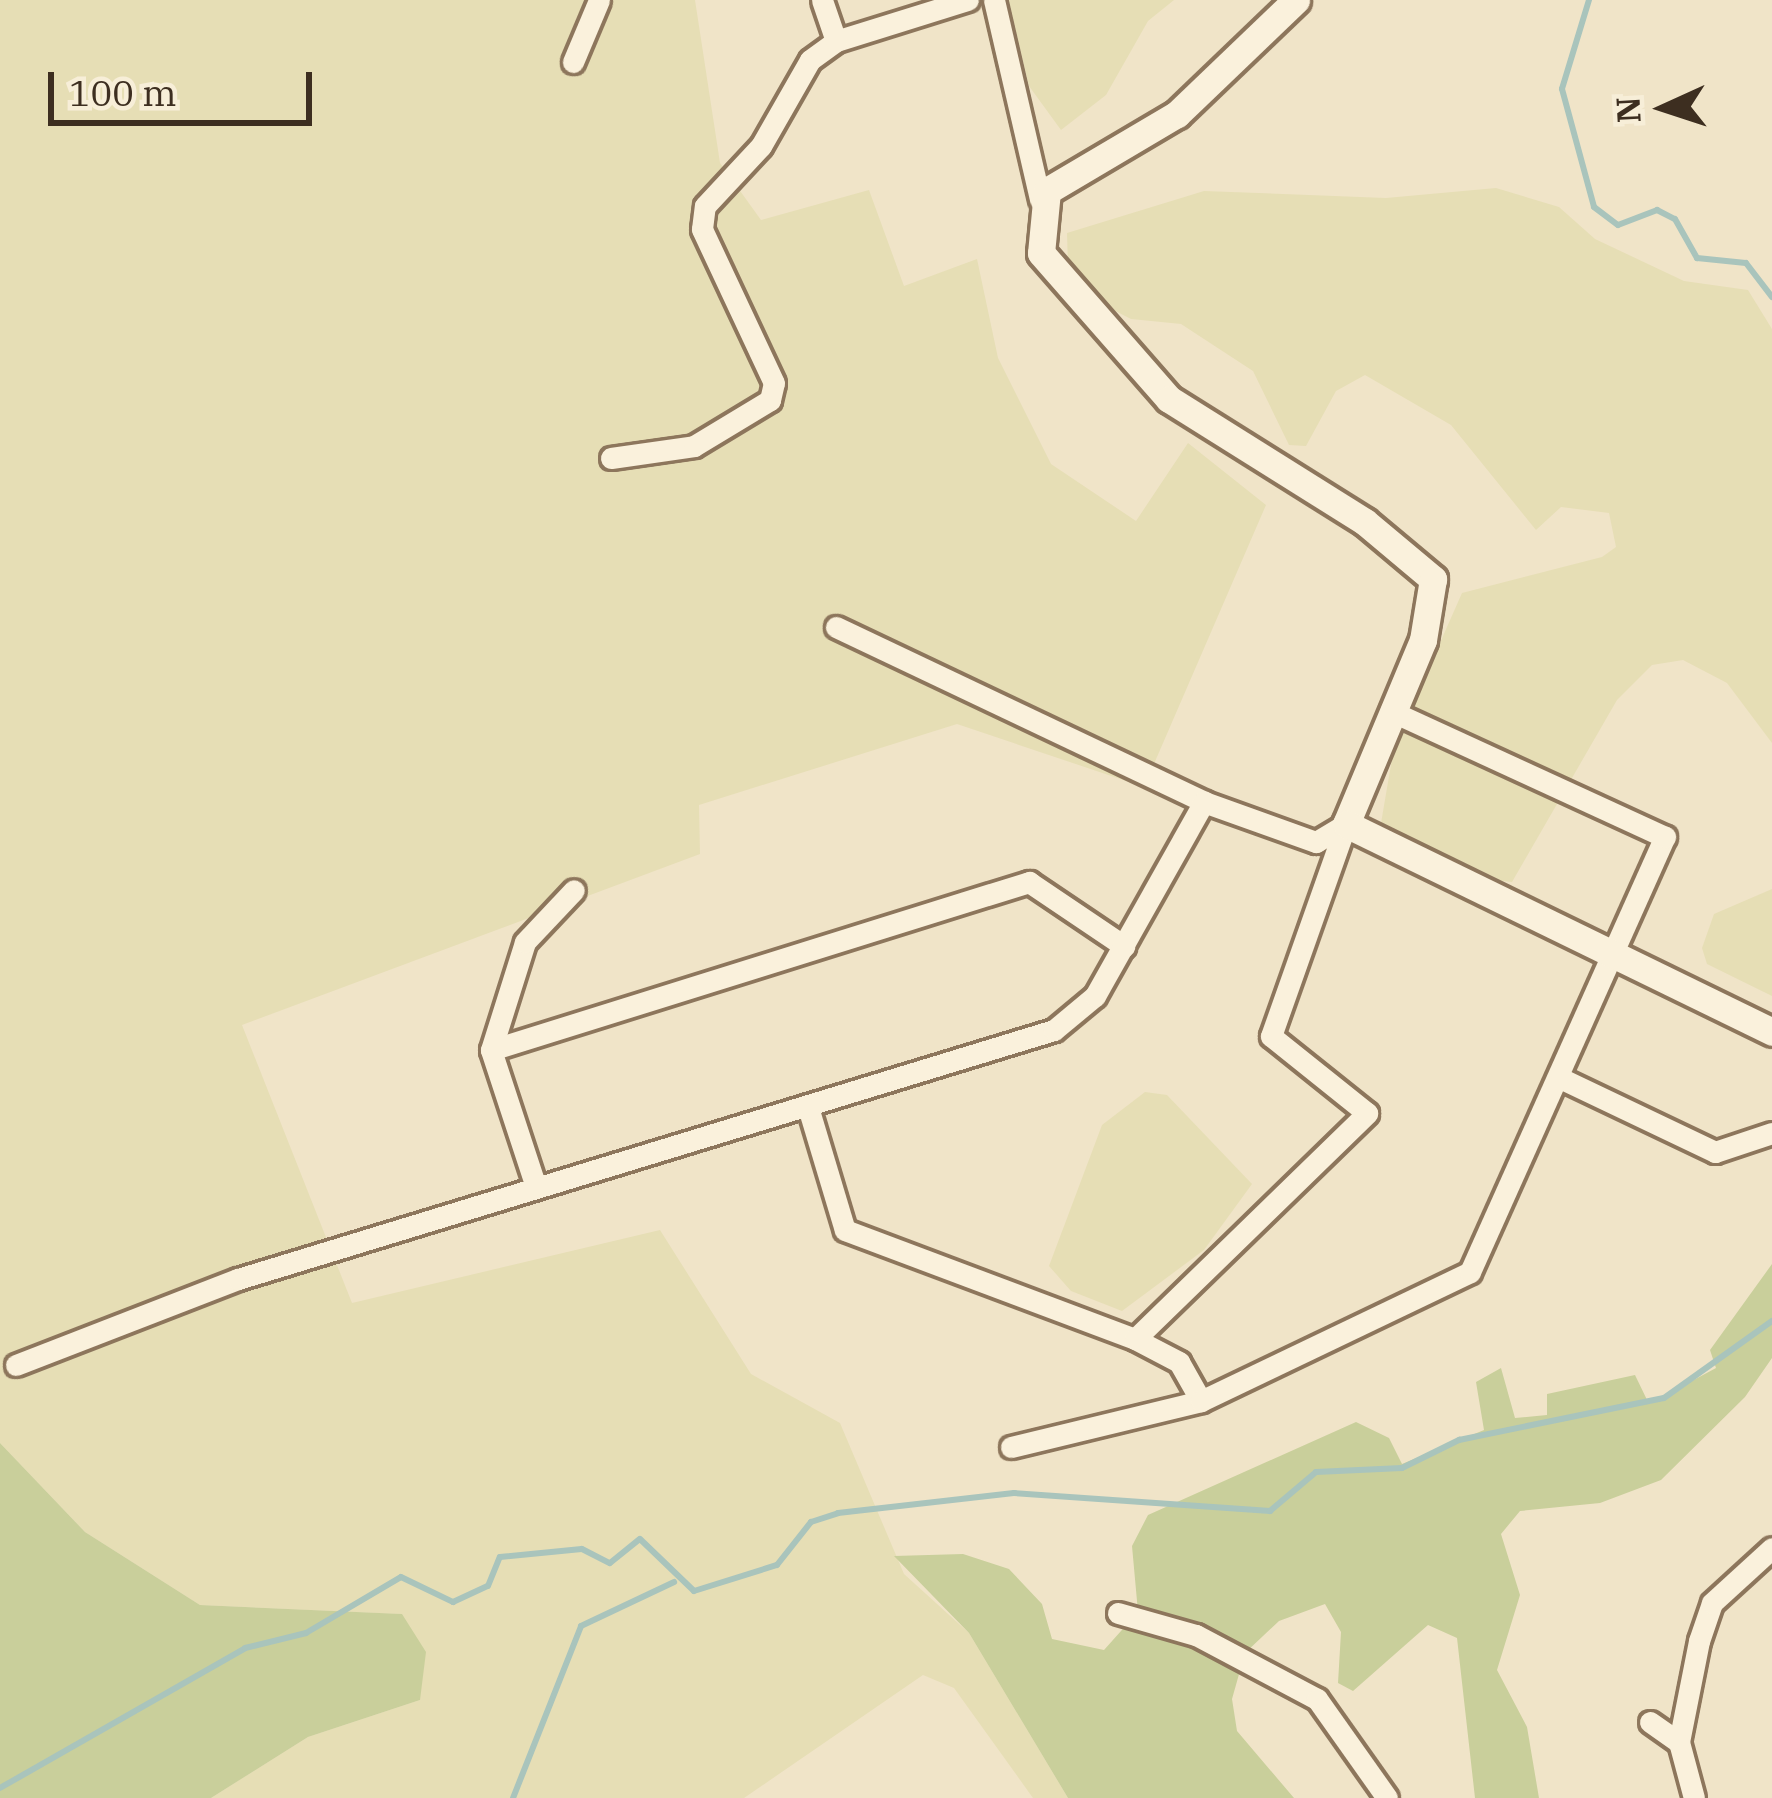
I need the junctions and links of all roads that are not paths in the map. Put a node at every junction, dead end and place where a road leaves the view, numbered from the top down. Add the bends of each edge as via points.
1 (599, 0) edge
2 (822, 0) edge
3 (968, 0) edge
4 (994, 0) edge
5 (1296, 0) edge
6 (836, 41) junction
7 (573, 62) dead end
8 (1040, 200) junction
9 (611, 458) dead end
10 (836, 628) dead end
11 (1391, 711) junction
12 (1204, 802) junction
13 (1346, 824) junction
14 (574, 890) dead end
15 (1124, 946) junction
16 (1610, 956) junction
17 (1772, 1032) edge
18 (490, 1050) junction
19 (1559, 1078) junction
20 (808, 1107) junction
21 (1772, 1133) edge
22 (535, 1184) junction
23 (1135, 1339) junction
24 (16, 1365) dead end
25 (1201, 1401) junction
26 (1011, 1448) dead end
27 (1772, 1548) edge
28 (1118, 1613) dead end
29 (1650, 1721) dead end
30 (1679, 1742) junction
31 (1387, 1798) edge
32 (1694, 1798) edge

1 - 7 street
2 - 6 street
3 - 6 street
4 - 8 street
5 - 8 street via 1192,102
6 - 9 street via 810,60 761,146 705,206 710,265 742,307 774,383 770,400 694,446
8 - 11 street via 1048,265 1168,399 1365,523 1433,579 1433,611
10 - 12 street
11 - 13 street
11 - 16 street via 1660,832
12 - 13 street via 1316,842
12 - 15 street
13 - 16 street
13 - 23 street via 1271,1036 1367,1113
14 - 18 street via 525,942 498,998
15 - 18 street via 1029,882
15 - 20 street via 1095,996 1054,1030
16 - 17 street
16 - 19 street
18 - 22 street
19 - 21 street via 1715,1152
19 - 25 street via 1460,1281
20 - 22 street
20 - 23 street via 845,1230
22 - 24 street
23 - 25 street via 1179,1362
25 - 26 street
27 - 30 street via 1712,1603
28 - 31 street via 1196,1635 1317,1699
29 - 30 street
30 - 32 street

